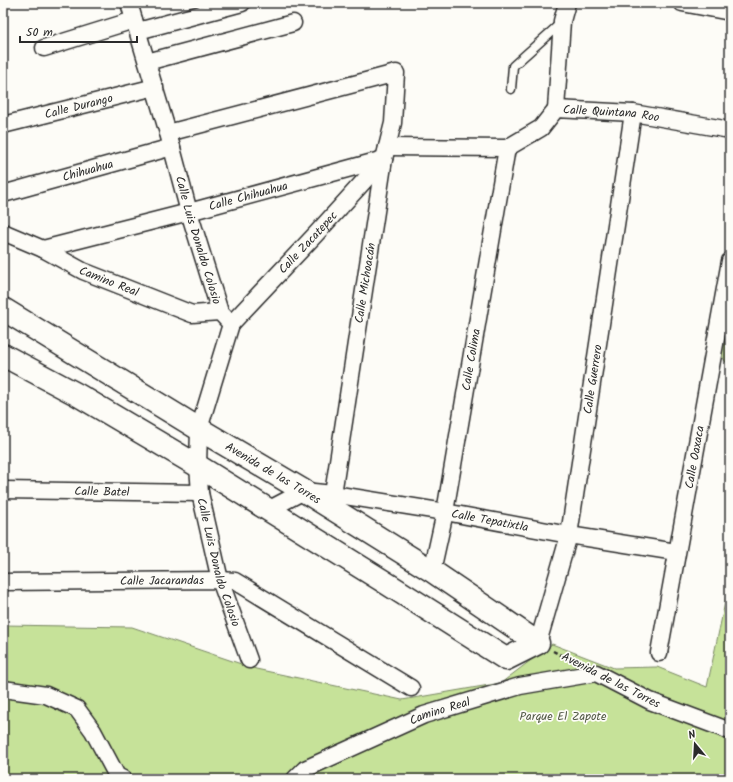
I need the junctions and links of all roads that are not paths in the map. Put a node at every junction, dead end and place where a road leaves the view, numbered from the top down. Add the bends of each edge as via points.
1 (129, 3) edge
2 (242, 3) edge
3 (566, 3) edge
4 (682, 3) edge
5 (730, 12) edge
6 (562, 22) junction
7 (293, 23) dead end
8 (136, 26) junction
9 (44, 48) dead end
10 (147, 62) junction
11 (155, 87) junction
12 (511, 89) dead end
13 (556, 109) junction
14 (632, 113) junction
15 (3, 125) edge
16 (730, 130) edge
17 (170, 140) junction
18 (507, 148) junction
19 (386, 153) junction
20 (3, 194) edge
21 (189, 212) junction
22 (3, 232) edge
23 (43, 249) junction
24 (730, 261) edge
25 (3, 309) edge
26 (225, 318) junction
27 (3, 355) edge
28 (199, 429) junction
29 (198, 466) junction
30 (3, 490) edge
31 (304, 491) junction
32 (200, 493) junction
33 (333, 494) junction
34 (268, 510) junction
35 (445, 512) junction
36 (569, 535) junction
37 (676, 552) junction
38 (432, 571) junction
39 (220, 580) junction
40 (3, 582) edge
41 (538, 643) junction
42 (658, 653) dead end
43 (248, 660) dead end
44 (596, 673) joint
45 (411, 688) dead end
46 (3, 689) edge
47 (730, 731) edge
48 (123, 779) edge
49 (295, 779) edge

1 - 8 street, Calle Luis Donaldo Colosio
2 - 8 street
3 - 6 street
4 - 5 street
6 - 12 lane via 512,66
6 - 13 street
7 - 10 street
8 - 9 street
8 - 10 street, Calle Luis Donaldo Colosio
10 - 11 street, Calle Luis Donaldo Colosio
11 - 15 street, Calle Durango
11 - 17 street, Calle Luis Donaldo Colosio
13 - 14 street, Calle Quintana Roo
13 - 18 street, Calle Quintana Roo via 541,128
14 - 16 street, Calle Quintana Roo
14 - 36 street, Calle Guerrero
17 - 19 street, Calle Michoacán via 396,73 393,123
17 - 20 street, Chihuahua
17 - 21 street, Calle Luis Donaldo Colosio
18 - 19 street
18 - 35 street, Calle Colima
19 - 21 street, Calle Chihuahua
19 - 26 street, Calle Zacatepec via 315,235
19 - 33 street, Calle Michoacán
21 - 23 street, Calle Chihuahua
21 - 26 street, Calle Luis Donaldo Colosio
22 - 23 street, Camino Real
23 - 26 street, Camino Real via 84,271 192,314
24 - 37 street, Calle Oaxaca
25 - 28 street, Avenida de las Torres
26 - 28 street, Calle Luis Donaldo Colosio
27 - 29 street
28 - 29 street, Calle Luis Donaldo Colosio
28 - 31 street, Avenida de las Torres
29 - 32 street, Calle Luis Donaldo Colosio
29 - 34 street
30 - 32 street, Calle Batel
31 - 33 street, Calle Tepatixtla
31 - 34 street
31 - 38 street, Avenida de las Torres
32 - 39 street, Calle Luis Donaldo Colosio
33 - 35 street, Calle Tepatixtla
34 - 41 street via 506,659
35 - 36 street, Calle Tepatixtla
35 - 38 street, Calle Colima
36 - 37 street, Calle Tepatixtla
36 - 41 street, Calle Guerrero
37 - 42 street, Calle Oaxaca
38 - 41 street, Avenida de las Torres
39 - 40 street, Calle Jacarandas
39 - 43 street, Calle Luis Donaldo Colosio
39 - 45 street, Calle Jacarandas via 235,581
44 - 47 street, Avenida de las Torres via 650,702
44 - 49 street, Camino Real via 520,686 424,715 305,769
46 - 48 street via 46,695 77,709 93,731 117,776

